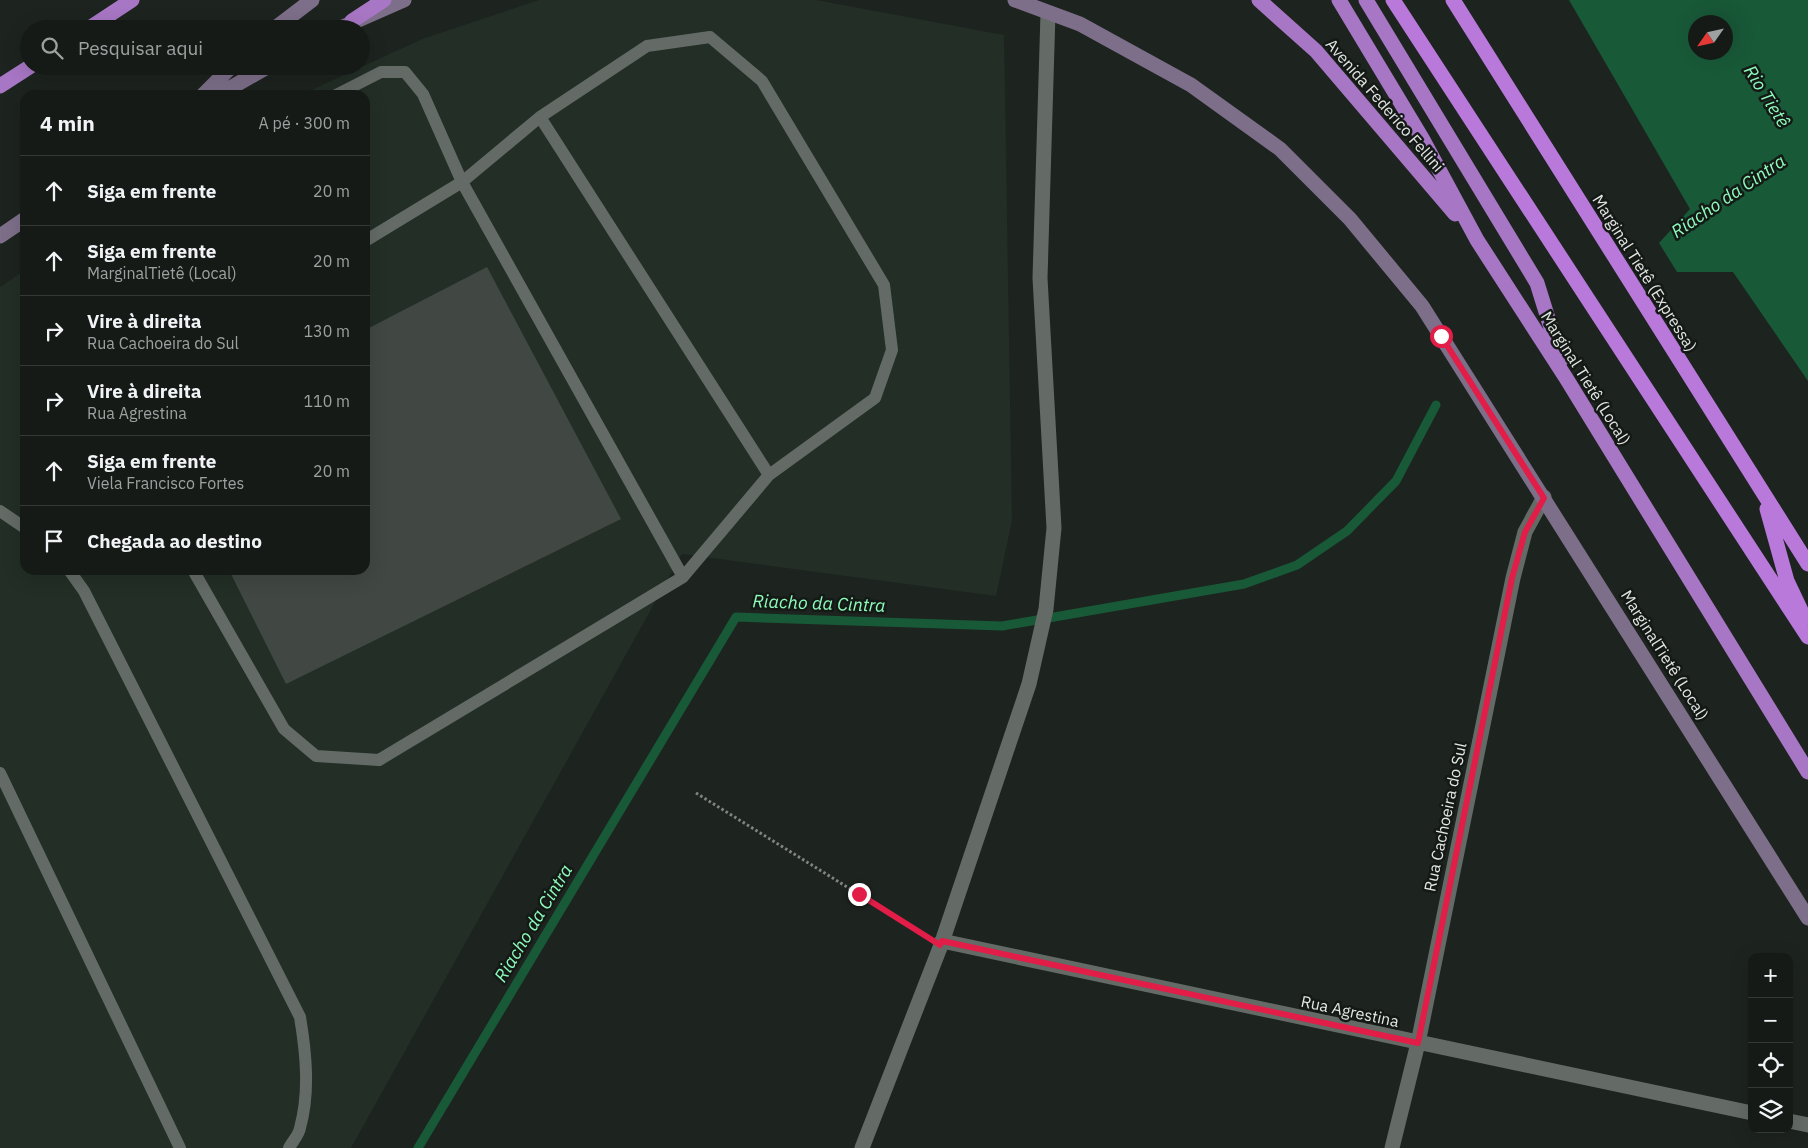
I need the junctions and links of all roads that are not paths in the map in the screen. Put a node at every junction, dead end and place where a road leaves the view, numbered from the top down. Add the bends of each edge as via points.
1 (132, 0) edge
2 (312, 0) edge
3 (384, 0) edge
4 (404, 0) edge
5 (1015, 0) edge
6 (1247, 0) edge
7 (1258, 0) edge
8 (1339, 0) edge
9 (1366, 0) edge
10 (1393, 0) edge
11 (1453, 0) edge
12 (1048, 13) junction
13 (102, 20) edge
14 (286, 20) edge
15 (354, 20) edge
16 (354, 20) edge
17 (1282, 20) junction
18 (20, 73) edge
19 (223, 75) edge
20 (253, 75) edge
21 (0, 86) edge
22 (208, 90) edge
23 (227, 90) edge
24 (346, 90) edge
25 (540, 117) junction
26 (462, 182) junction
27 (20, 225) edge
28 (0, 236) edge
29 (370, 238) edge
30 (1477, 240) junction
31 (1566, 378) junction
32 (769, 476) junction
33 (1763, 495) junction
34 (1544, 498) junction
35 (0, 511) edge
36 (20, 525) edge
37 (1808, 564) edge
38 (73, 575) edge
39 (196, 575) edge
40 (683, 577) junction
41 (1808, 624) edge
42 (1808, 637) edge
43 (0, 772) edge
44 (1808, 772) edge
45 (1808, 918) edge
46 (941, 943) junction
47 (1418, 1043) junction
48 (1748, 1112) edge
49 (1793, 1122) edge
50 (1808, 1125) edge
51 (180, 1148) edge
52 (289, 1148) edge
53 (862, 1148) edge
54 (1392, 1148) edge

1 - 13 highway
2 - 14 main road
3 - 15 highway
4 - 16 main road
5 - 12 main road, MarginalTietê (Local)
6 - 17 highway
7 - 17 highway, Avenida Federico Fellini
8 - 30 highway, Marginal Tietê (Local) via 1422,138
9 - 31 highway via 1536,283
10 - 42 highway
11 - 33 highway, Marginal Tietê (Expressa)
12 - 34 main road, MarginalTietê (Local) via 1080,24 1191,85 1280,149 1350,219 1422,306
12 - 46 street via 1040,278 1054,528 1047,598 1029,684
17 - 30 highway, Avenida Federico Fellini via 1316,51
18 - 21 highway
19 - 22 main road
20 - 23 main road
24 - 26 lane via 381,72 405,72 423,94
25 - 26 lane
25 - 32 lane
25 - 32 lane via 647,46 710,38 762,81 884,285 892,350 875,398
26 - 29 lane
26 - 40 lane
27 - 28 main road
30 - 31 highway, Marginal Tietê (Local)
31 - 44 highway, Marginal Tietê (Local)
32 - 40 lane
33 - 37 highway, Marginal Tietê (Expressa)
33 - 41 highway via 1787,581
34 - 45 main road, MarginalTietê (Local)
34 - 47 street, Rua Cachoeira do Sul via 1525,532 1512,578
35 - 36 lane
38 - 52 lane via 84,591 300,1017 306,1051 306,1088 300,1130
39 - 40 lane via 284,729 316,756 379,760
43 - 51 lane
46 - 47 street, Rua Agrestina
46 - 53 street
47 - 48 street, Rua Agrestina
47 - 54 street, Rua Cachoeira do Sul
49 - 50 street

